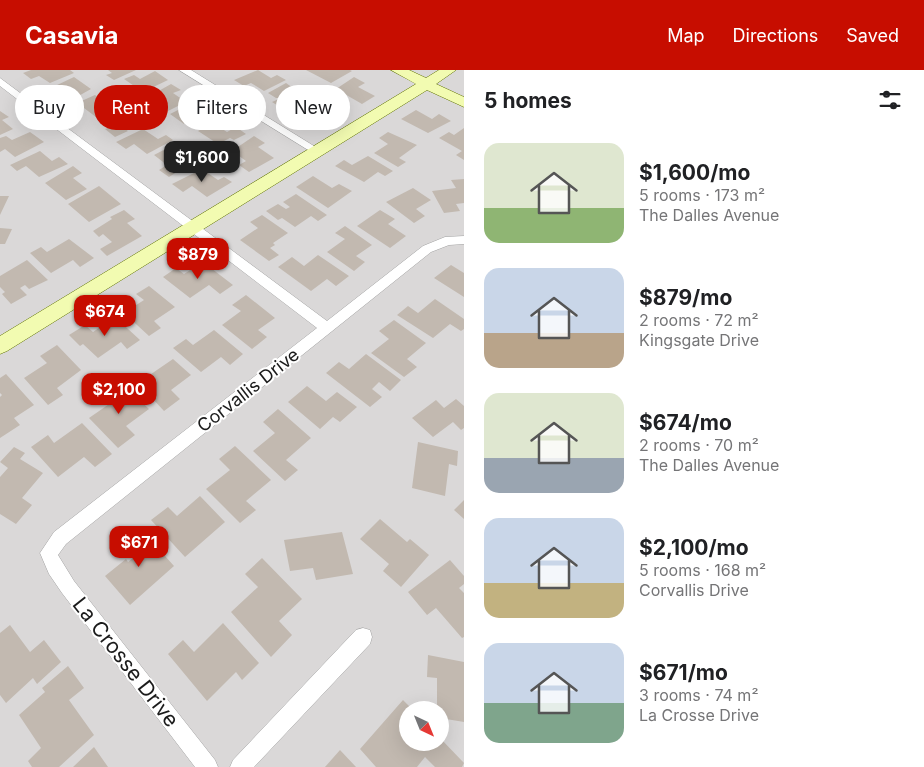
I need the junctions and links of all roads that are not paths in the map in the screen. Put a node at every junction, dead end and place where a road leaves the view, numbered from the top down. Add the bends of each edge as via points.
1 (184, 70) edge
2 (398, 70) edge
3 (449, 70) edge
4 (0, 81) edge
5 (426, 84) junction
6 (464, 104) edge
7 (317, 151) junction
8 (192, 228) junction
9 (460, 240) edge
10 (327, 328) junction
11 (0, 346) edge
12 (49, 554) joint
13 (363, 637) dead end
14 (208, 767) edge
15 (240, 767) edge

1 - 7 street
2 - 5 street
3 - 5 street
4 - 8 street
5 - 6 street
5 - 7 street
7 - 8 street
8 - 10 street
8 - 11 street
9 - 10 street, Corvallis Drive via 440,242 427,249
10 - 12 street, Corvallis Drive via 60,538
12 - 14 street, La Crosse Drive via 68,586
13 - 15 street

